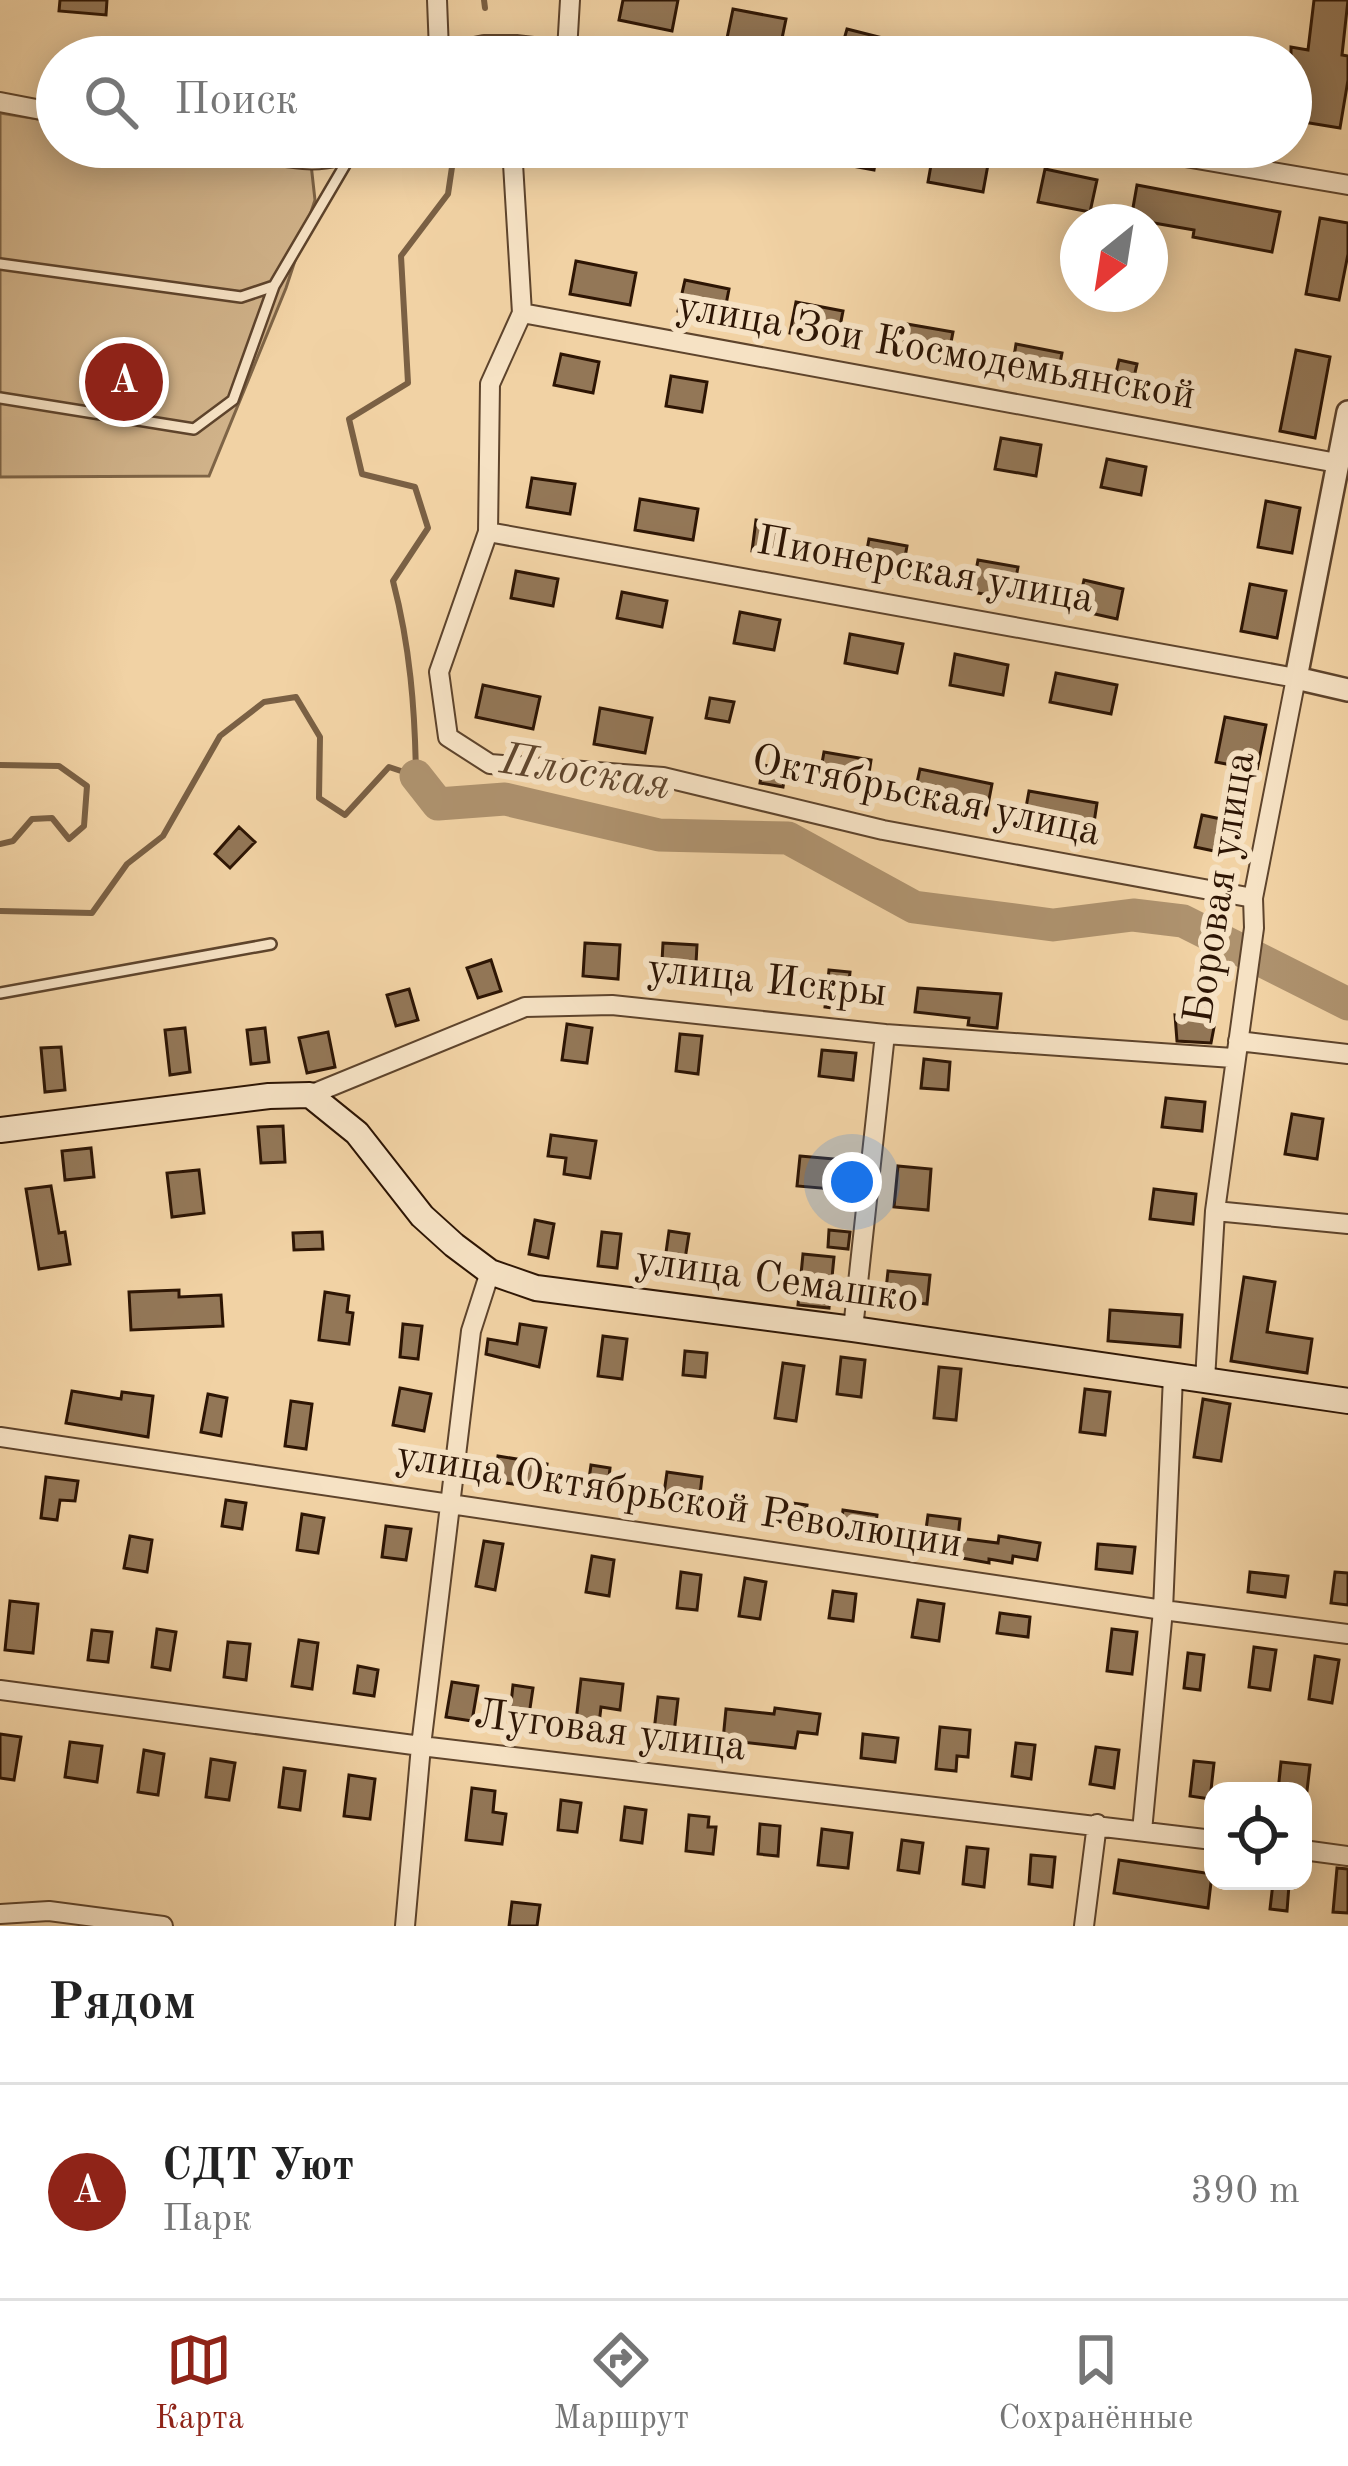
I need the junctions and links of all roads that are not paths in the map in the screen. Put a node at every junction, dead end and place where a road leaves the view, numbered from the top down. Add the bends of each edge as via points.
1 (437, 0) edge
2 (570, 0) edge
3 (434, 36) edge
4 (568, 36) edge
5 (0, 103) edge
6 (36, 109) edge
7 (344, 168) edge
8 (513, 168) edge
9 (1249, 168) edge
10 (1348, 185) edge
11 (0, 264) edge
12 (274, 286) junction
13 (521, 313) junction
14 (0, 398) edge
15 (1348, 412) edge
16 (1337, 463) junction
17 (488, 532) junction
18 (1296, 678) junction
19 (1348, 690) edge
20 (1253, 898) junction
21 (271, 944) dead end
22 (0, 993) edge
23 (885, 1034) junction
24 (1236, 1049) junction
25 (1348, 1054) edge
26 (310, 1095) junction
27 (0, 1119) edge
28 (1, 1130) edge
29 (1215, 1210) junction
30 (1348, 1224) edge
31 (490, 1272) junction
32 (854, 1329) junction
33 (1174, 1376) junction
34 (1205, 1380) junction
35 (1348, 1401) edge
36 (0, 1437) edge
37 (453, 1503) junction
38 (1163, 1610) junction
39 (1348, 1634) edge
40 (0, 1690) edge
41 (421, 1746) junction
42 (1097, 1824) junction
43 (1142, 1832) junction
44 (1204, 1839) edge
45 (1312, 1851) edge
46 (1348, 1856) edge
47 (0, 1914) edge
48 (163, 1926) edge
49 (405, 1926) edge
50 (1084, 1926) edge

1 - 3 street
2 - 4 street
5 - 6 street
7 - 12 lane
8 - 13 street
9 - 10 street
11 - 12 lane via 241,297
12 - 14 lane via 233,400 194,428
13 - 16 street, улица Зои Космодемьянской
13 - 17 street via 490,384
15 - 16 street, Боровая улица
16 - 18 street, Боровая улица
17 - 18 street, Пионерская улица
17 - 20 street, Октябрьская улица via 440,672 448,737 490,764 663,777 883,830
18 - 19 street, Пионерская улица
18 - 20 street, Боровая улица
20 - 24 street, Боровая улица
21 - 22 lane
23 - 24 street, улица Искры
23 - 26 street, улица Искры via 612,1005 525,1007
23 - 32 street
24 - 25 street, улица Искры
24 - 29 street, Боровая улица
26 - 28 main road
26 - 31 main road, улица Семашко via 357,1133 422,1216
27 - 28 lane
29 - 30 street
29 - 34 street, Боровая улица
31 - 32 main road, улица Семашко via 536,1288
31 - 37 street via 471,1330
32 - 33 main road, улица Семашко
33 - 34 main road, улица Семашко
33 - 38 street
34 - 35 main road, улица Семашко
36 - 37 street, улица Октябрьской Революции
37 - 38 street, улица Октябрьской Революции
37 - 41 street
38 - 39 street, улица Октябрьской Революции
38 - 43 street
40 - 41 street, Луговая улица
41 - 42 street, Луговая улица
41 - 49 street
42 - 43 street, Луговая улица
42 - 50 street
43 - 44 street, Луговая улица
45 - 46 street
47 - 48 street via 49,1911

